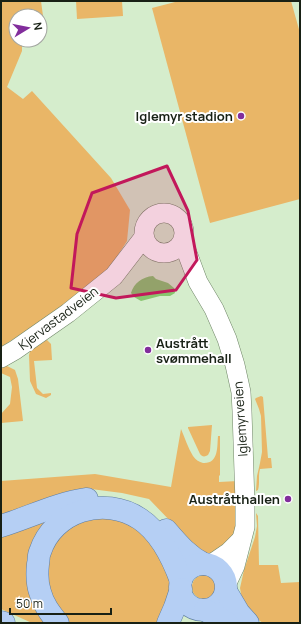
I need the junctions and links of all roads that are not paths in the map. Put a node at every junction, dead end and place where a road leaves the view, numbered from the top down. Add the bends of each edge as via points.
1 (183, 242) junction
2 (153, 247) junction
3 (198, 282) junction
4 (1, 358) edge
5 (1, 526) edge
6 (241, 540) junction
7 (207, 565) junction
8 (181, 585) junction
9 (226, 588) junction
10 (203, 610) junction
11 (1, 622) edge
12 (4, 623) edge
13 (58, 623) edge
14 (168, 623) edge
15 (182, 623) edge
16 (227, 623) edge
17 (248, 623) edge

1 - 2 street, Kjervastadveien via 174,251
1 - 2 street, Kjervastadveien via 185,231 181,221 172,214 162,213 152,217 145,226
1 - 3 street, Iglemyrveien
2 - 3 street, Iglemyrveien
2 - 4 street, Kjervastadveien via 68,313
3 - 6 street, Iglemyrveien via 221,324 241,392 245,517
5 - 7 main road via 79,500 113,498 148,512 188,554
6 - 7 street via 229,552
6 - 9 street, Iglemyrveien via 235,566
7 - 8 main road via 199,564 191,568 185,574
7 - 9 main road via 221,573
8 - 10 main road via 187,603
8 - 13 main road via 176,567 163,544 140,519 110,508 78,512 63,520 48,534 39,553 39,591 46,608
8 - 14 main road
9 - 10 main road via 218,604
9 - 17 main road via 232,602
10 - 15 main road
10 - 16 main road
11 - 12 main road

